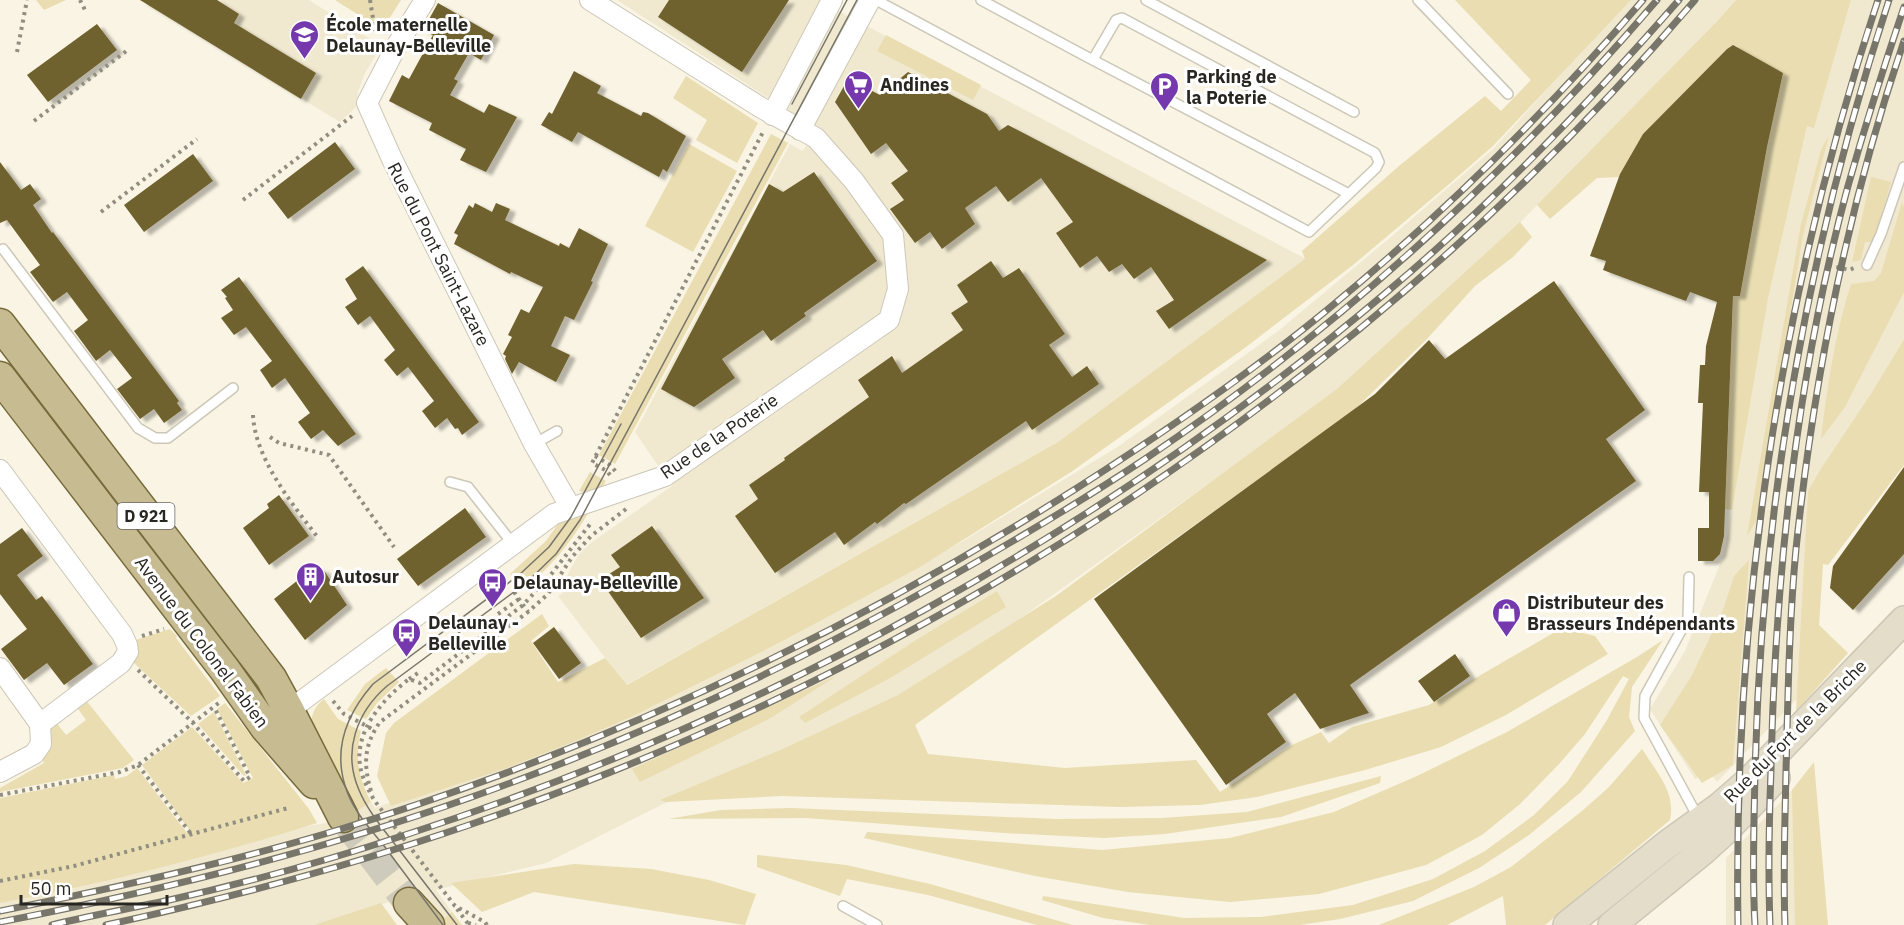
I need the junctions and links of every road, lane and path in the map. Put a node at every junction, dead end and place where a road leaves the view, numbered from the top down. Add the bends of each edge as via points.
1 (27, 0) edge
2 (80, 0) edge
3 (370, 0) edge
4 (425, 0) edge
5 (590, 0) edge
6 (832, 0) edge
7 (870, 0) edge
8 (876, 0) edge
9 (981, 0) edge
10 (1146, 0) edge
11 (1418, 0) edge
12 (85, 10) dead end
13 (375, 31) dead end
14 (129, 49) dead end
15 (17, 52) dead end
16 (1091, 59) junction
17 (1508, 94) dead end
18 (367, 103) junction
19 (1354, 112) dead end
20 (772, 115) junction
21 (34, 121) dead end
22 (800, 130) junction
23 (198, 139) dead end
24 (1904, 167) edge
25 (1349, 194) junction
26 (243, 200) dead end
27 (101, 212) dead end
28 (3, 249) dead end
29 (1829, 265) dead end
30 (1867, 265) joint
31 (0, 324) edge
32 (10, 359) edge
33 (0, 377) edge
34 (233, 388) dead end
35 (254, 415) dead end
36 (557, 431) dead end
37 (270, 437) dead end
38 (534, 444) junction
39 (596, 456) dead end
40 (0, 470) edge
41 (450, 482) dead end
42 (624, 490) junction
43 (571, 508) junction
44 (319, 538) dead end
45 (513, 544) junction
46 (394, 547) dead end
47 (1689, 577) dead end
48 (514, 592) dead end
49 (519, 599) junction
50 (528, 612) junction
51 (498, 614) dead end
52 (1904, 620) edge
53 (187, 621) junction
54 (126, 642) junction
55 (1904, 646) edge
56 (135, 666) dead end
57 (418, 673) dead end
58 (3, 678) edge
59 (409, 679) dead end
60 (322, 686) junction
61 (278, 719) junction
62 (192, 722) junction
63 (40, 724) junction
64 (374, 730) junction
65 (138, 765) junction
66 (0, 772) edge
67 (0, 795) edge
68 (374, 800) dead end
69 (288, 808) dead end
70 (343, 817) tunnel mouth
71 (1699, 820) junction
72 (192, 835) junction
73 (0, 881) edge
74 (455, 906) dead end
75 (843, 906) dead end
76 (468, 924) edge
77 (420, 925) edge
78 (429, 925) edge
79 (476, 925) edge
80 (877, 925) edge
81 (1567, 925) edge
82 (1612, 925) edge

1 - 15 path
2 - 12 path
3 - 13 path
4 - 18 street
5 - 20 street
6 - 20 street
7 - 22 street
8 - 25 lane via 1309,232
9 - 16 lane
10 - 19 lane
11 - 17 lane
14 - 21 path
16 - 25 lane
16 - 25 lane via 1116,20 1122,18 1375,153 1379,162 1376,168
18 - 26 path
18 - 38 street, Rue du Pont Saint-Lazare
20 - 22 street, Rue de la Poterie
22 - 42 street, Rue de la Poterie via 816,138 893,235 898,289 889,320 664,476
23 - 27 path
24 - 30 lane
28 - 34 lane via 138,428 156,438 168,438
29 - 30 path via 1849,270
31 - 32 main road, Avenue du Colonel Fabien / D 921
32 - 61 main road, Avenue du Colonel Fabien / D 921 via 271,678
33 - 53 main road, Avenue du Colonel Fabien / D 921
35 - 44 path via 254,431 280,487
36 - 38 lane
37 - 46 path via 329,456
38 - 43 street, Rue du Pont Saint-Lazare
39 - 42 path via 619,475
40 - 54 street
41 - 45 lane via 468,487
42 - 43 street, Rue de la Poterie
42 - 50 path via 629,499 621,515 591,536 548,594
43 - 45 street, Rue de la Poterie via 554,514
45 - 60 street, Rue de la Poterie
47 - 71 lane via 1688,618 1645,696 1644,718
48 - 49 path
49 - 50 path
49 - 51 path
50 - 64 path via 385,716
52 - 71 main road, Rue du Fort de la Briche via 1750,780
53 - 54 path
53 - 61 main road, Avenue du Colonel Fabien / D 921
54 - 63 street via 128,652 121,663
55 - 82 main road, Rue du Fort de la Briche via 1725,831
56 - 62 path
57 - 59 path
58 - 63 street
60 - 61 street, Rue de la Poterie
60 - 64 path via 344,714
61 - 70 main road, Avenue du Colonel Fabien / D 921
62 - 62 path via 244,781 250,777 214,707
62 - 65 path
63 - 66 street via 41,744 34,754
64 - 68 path via 365,762
65 - 67 path via 120,772
65 - 72 path
69 - 72 path
71 - 81 main road, Rue du Fort de la Briche
72 - 73 path via 74,867
74 - 76 path
75 - 80 lane
76 - 79 path
77 - 78 main road via 409,903

